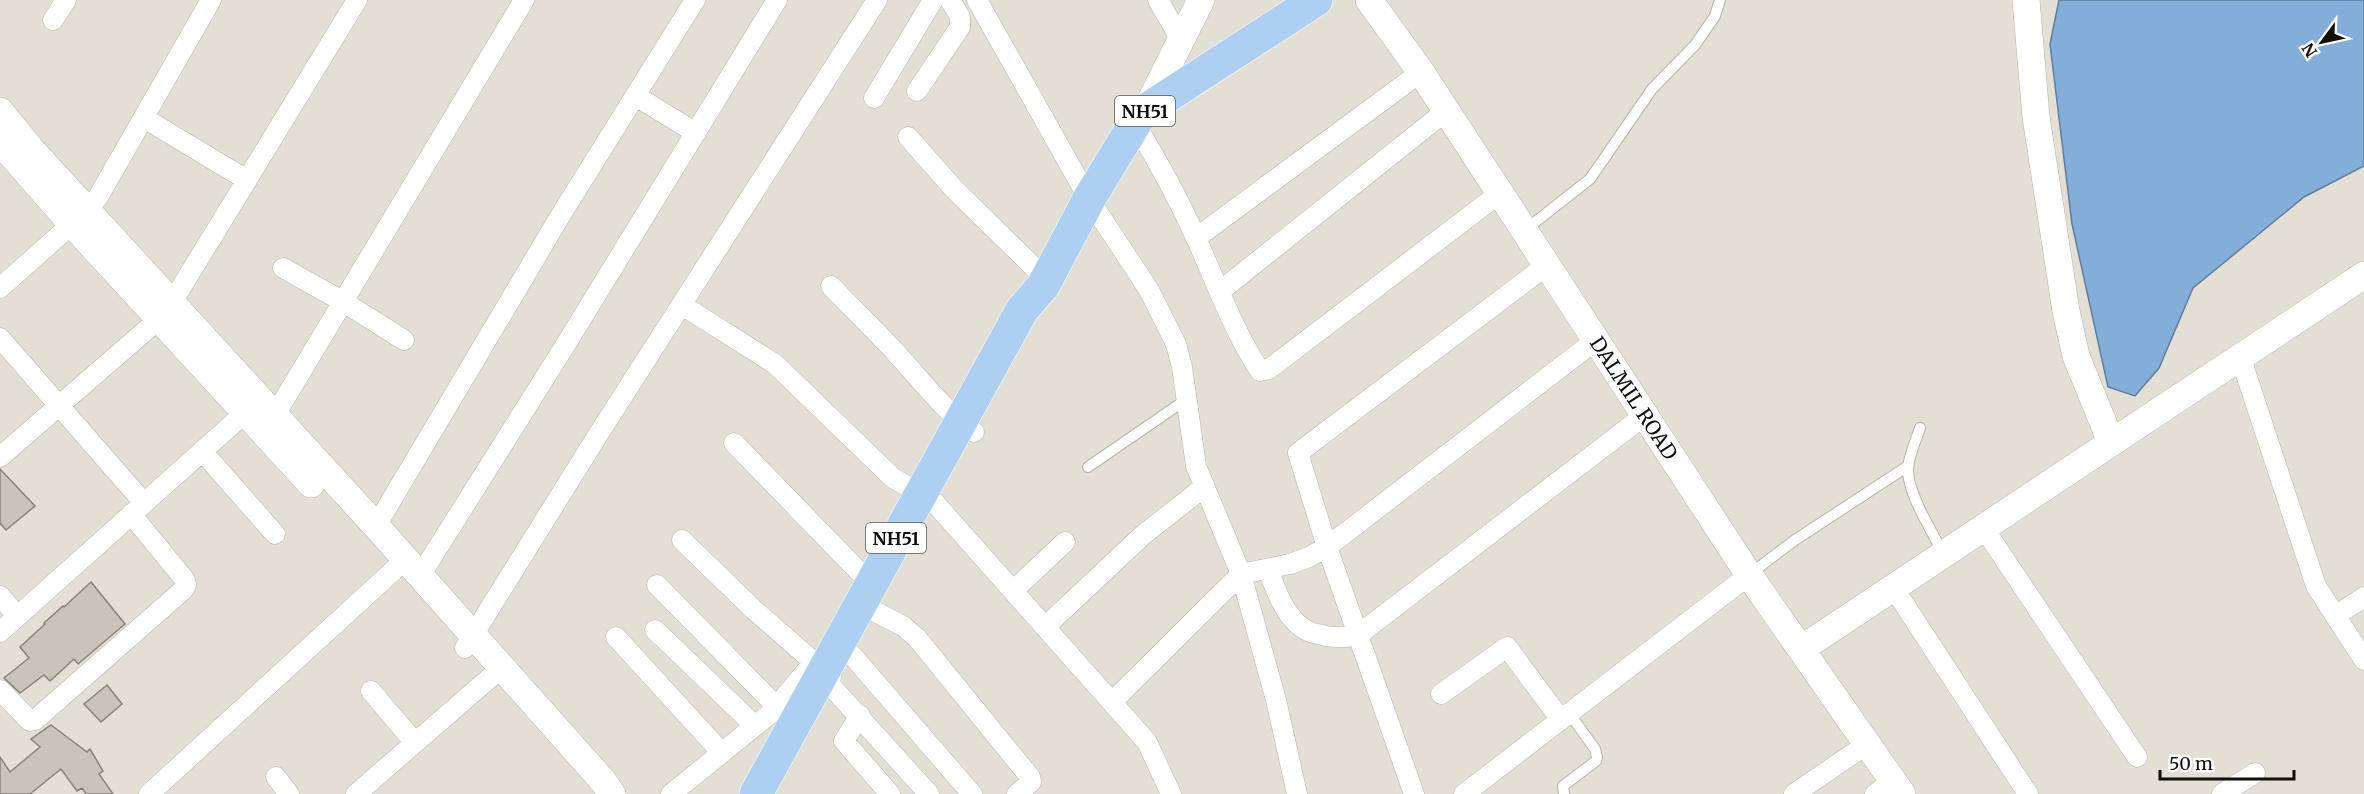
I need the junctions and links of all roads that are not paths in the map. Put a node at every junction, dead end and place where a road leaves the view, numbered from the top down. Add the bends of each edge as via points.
1 (66, 0) edge
2 (212, 0) edge
3 (357, 0) edge
4 (524, 0) edge
5 (695, 0) edge
6 (777, 0) edge
7 (877, 0) edge
8 (933, 0) edge
9 (950, 0) edge
10 (977, 0) edge
11 (1158, 0) edge
12 (1201, 0) edge
13 (1316, 0) edge
14 (1369, 0) edge
15 (1720, 0) edge
16 (2026, 0) edge
17 (53, 20) dead end
18 (1181, 40) junction
19 (1420, 72) junction
20 (917, 90) dead end
21 (636, 96) junction
22 (874, 98) dead end
23 (0, 111) edge
24 (1446, 111) junction
25 (1141, 117) junction
26 (144, 118) junction
27 (696, 133) junction
28 (908, 137) dead end
29 (0, 142) edge
30 (247, 180) junction
31 (1500, 193) junction
32 (1089, 199) junction
33 (79, 217) junction
34 (1524, 231) junction
35 (1196, 238) junction
36 (1547, 265) junction
37 (283, 268) dead end
38 (2364, 275) edge
39 (1045, 283) junction
40 (831, 286) dead end
41 (0, 288) edge
42 (1219, 292) junction
43 (342, 301) junction
44 (682, 305) junction
45 (165, 311) junction
46 (0, 338) edge
47 (404, 340) dead end
48 (1596, 340) junction
49 (2240, 356) junction
50 (1187, 399) junction
51 (58, 406) junction
52 (260, 416) junction
53 (1645, 416) junction
54 (967, 427) junction
55 (1920, 428) dead end
56 (2111, 442) junction
57 (734, 443) dead end
58 (202, 451) junction
59 (0, 457) edge
60 (1908, 466) junction
61 (1088, 467) dead end
62 (1204, 487) junction
63 (928, 498) junction
64 (137, 509) junction
65 (376, 526) junction
66 (1983, 527) junction
67 (274, 534) dead end
68 (682, 540) dead end
69 (1065, 542) dead end
70 (1327, 547) junction
71 (1943, 554) junction
72 (406, 569) junction
73 (1268, 570) junction
74 (1241, 574) junction
75 (1749, 575) junction
76 (657, 585) dead end
77 (1893, 587) junction
78 (1014, 590) junction
79 (0, 596) edge
80 (873, 597) junction
81 (2364, 597) edge
82 (17, 616) junction
83 (2335, 616) junction
84 (1046, 626) junction
85 (655, 630) dead end
86 (0, 632) edge
87 (1358, 635) junction
88 (616, 637) dead end
89 (469, 641) junction
90 (1801, 649) junction
91 (2364, 660) edge
92 (831, 671) junction
93 (492, 676) junction
94 (0, 690) edge
95 (371, 691) dead end
96 (1441, 694) dead end
97 (1113, 701) junction
98 (777, 707) junction
99 (860, 716) junction
100 (1565, 717) junction
101 (754, 726) junction
102 (415, 743) junction
103 (1868, 744) junction
104 (722, 753) junction
105 (2137, 757) dead end
106 (2255, 773) dead end
107 (276, 777) dead end
108 (1890, 790) edge
109 (149, 794) edge
110 (290, 794) edge
111 (356, 794) edge
112 (600, 794) edge
113 (612, 794) edge
114 (671, 794) edge
115 (756, 794) edge
116 (771, 794) edge
117 (890, 794) edge
118 (929, 794) edge
119 (972, 794) edge
120 (1017, 794) edge
121 (1171, 794) edge
122 (1297, 794) edge
123 (1414, 794) edge
124 (1464, 794) edge
125 (1564, 794) edge
126 (1794, 794) edge
127 (2028, 794) edge
128 (2223, 794) edge

1 - 17 street
2 - 26 street
3 - 30 street
4 - 43 street
5 - 21 street
6 - 27 street
7 - 44 street
8 - 22 street
9 - 20 street via 960,17 960,27
10 - 32 street
11 - 18 street
12 - 18 street
13 - 25 highway, NH51
14 - 19 street, DALMIL ROAD
15 - 34 lane via 1715,16 1695,45 1648,95 1590,179
16 - 56 street via 2036,117 2066,311 2076,356
18 - 25 street
19 - 24 street, DALMIL ROAD
19 - 35 street
21 - 27 street
21 - 65 street
23 - 33 street
24 - 31 street, DALMIL ROAD
24 - 42 street
25 - 32 highway, NH51
25 - 35 street
26 - 30 street
26 - 33 street via 98,197
27 - 72 street
28 - 39 street
29 - 33 street
30 - 45 street
31 - 34 street, DALMIL ROAD
31 - 42 street via 1264,371 1257,366
32 - 39 highway, NH51
32 - 50 street via 1166,321 1182,367
33 - 41 street
33 - 45 street
34 - 36 street, DALMIL ROAD
35 - 42 street
36 - 48 street, DALMIL ROAD
36 - 70 street via 1298,453
37 - 43 street
38 - 49 street
39 - 54 highway, NH51 via 1022,310
40 - 54 street
43 - 47 street
43 - 52 street
44 - 63 street via 775,364 893,478
44 - 89 street
45 - 51 street
45 - 52 street
46 - 51 street
48 - 53 street, DALMIL ROAD
48 - 70 street
49 - 56 street
49 - 83 street via 2316,586
50 - 61 lane
50 - 62 street via 1196,466
51 - 59 street
51 - 64 street
52 - 58 street
52 - 65 street
52 - 72 street
53 - 75 street, DALMIL ROAD
53 - 87 street
54 - 63 highway, NH51
55 - 60 lane
56 - 66 street
57 - 80 street
58 - 64 street
58 - 67 street
60 - 71 lane via 1913,492
60 - 75 lane
62 - 74 street
62 - 84 street via 1143,535
63 - 78 street
63 - 80 highway, NH51
64 - 82 street
64 - 94 street via 185,580 183,590 36,720 24,717
65 - 72 street
66 - 71 street
66 - 105 street
68 - 92 street via 753,609
69 - 78 street
70 - 73 street via 1310,557
70 - 87 street
71 - 77 street
72 - 89 street
72 - 109 street
73 - 74 street
73 - 87 street via 1280,599 1307,631 1335,638
74 - 97 street
74 - 122 street
75 - 90 street, DALMIL ROAD
75 - 100 street
76 - 98 street
77 - 90 street
77 - 127 street
78 - 84 street
79 - 82 street
80 - 92 highway, NH51
80 - 120 street via 917,638 1030,777 1031,782
81 - 83 street
82 - 86 street
83 - 91 street
84 - 97 street
85 - 101 street
87 - 123 street
88 - 104 street
89 - 93 street
89 - 113 street
90 - 103 street, DALMIL ROAD
92 - 98 street
92 - 99 street
92 - 115 highway, NH51
92 - 116 highway, NH51
92 - 119 street
93 - 102 street
93 - 112 street
95 - 102 street
96 - 100 street via 1507,647
97 - 121 street via 1148,742
98 - 101 street
99 - 117 street via 844,741
99 - 118 street
100 - 124 street
100 - 125 lane via 1595,749 1597,757 1563,786
101 - 104 street
102 - 111 street
103 - 108 street, DALMIL ROAD
103 - 126 street
104 - 114 street
106 - 128 street
107 - 110 street

